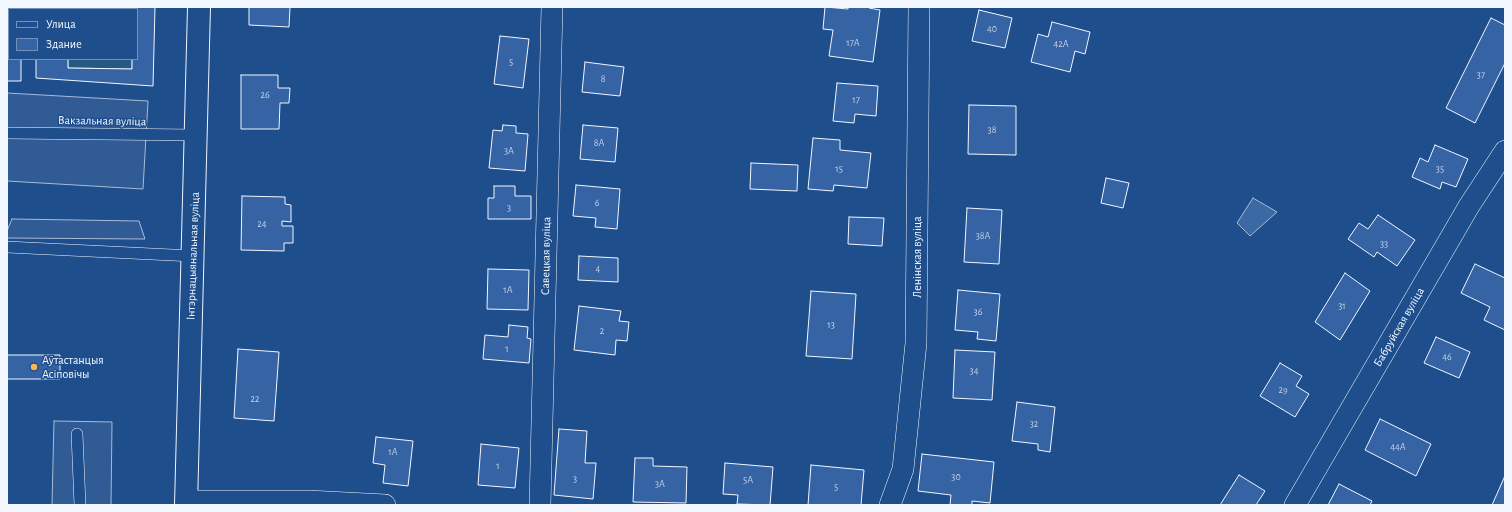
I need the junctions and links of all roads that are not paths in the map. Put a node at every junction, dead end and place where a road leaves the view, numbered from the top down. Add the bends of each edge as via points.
1 (199, 7) edge
2 (552, 7) edge
3 (919, 7) edge
4 (7, 133) edge
5 (196, 135) junction
6 (1505, 150) edge
7 (7, 247) edge
8 (193, 256) junction
9 (78, 434) dead end
10 (186, 503) edge
11 (80, 505) edge
12 (386, 505) edge
13 (540, 505) edge
14 (890, 505) edge
15 (1295, 505) edge

1 - 5 street, Інтэрнацыянальная вуліца
2 - 13 street, Савецкая вуліца
3 - 14 street, Ленінская вуліца via 916,343 902,469
4 - 5 lane, Вакзальная вуліца
5 - 8 street, Інтэрнацыянальная вуліца
6 - 15 street, Бабруйская вуліца
7 - 8 lane
8 - 10 street, Інтэрнацыянальная вуліца
9 - 11 lane
10 - 12 street via 308,501

